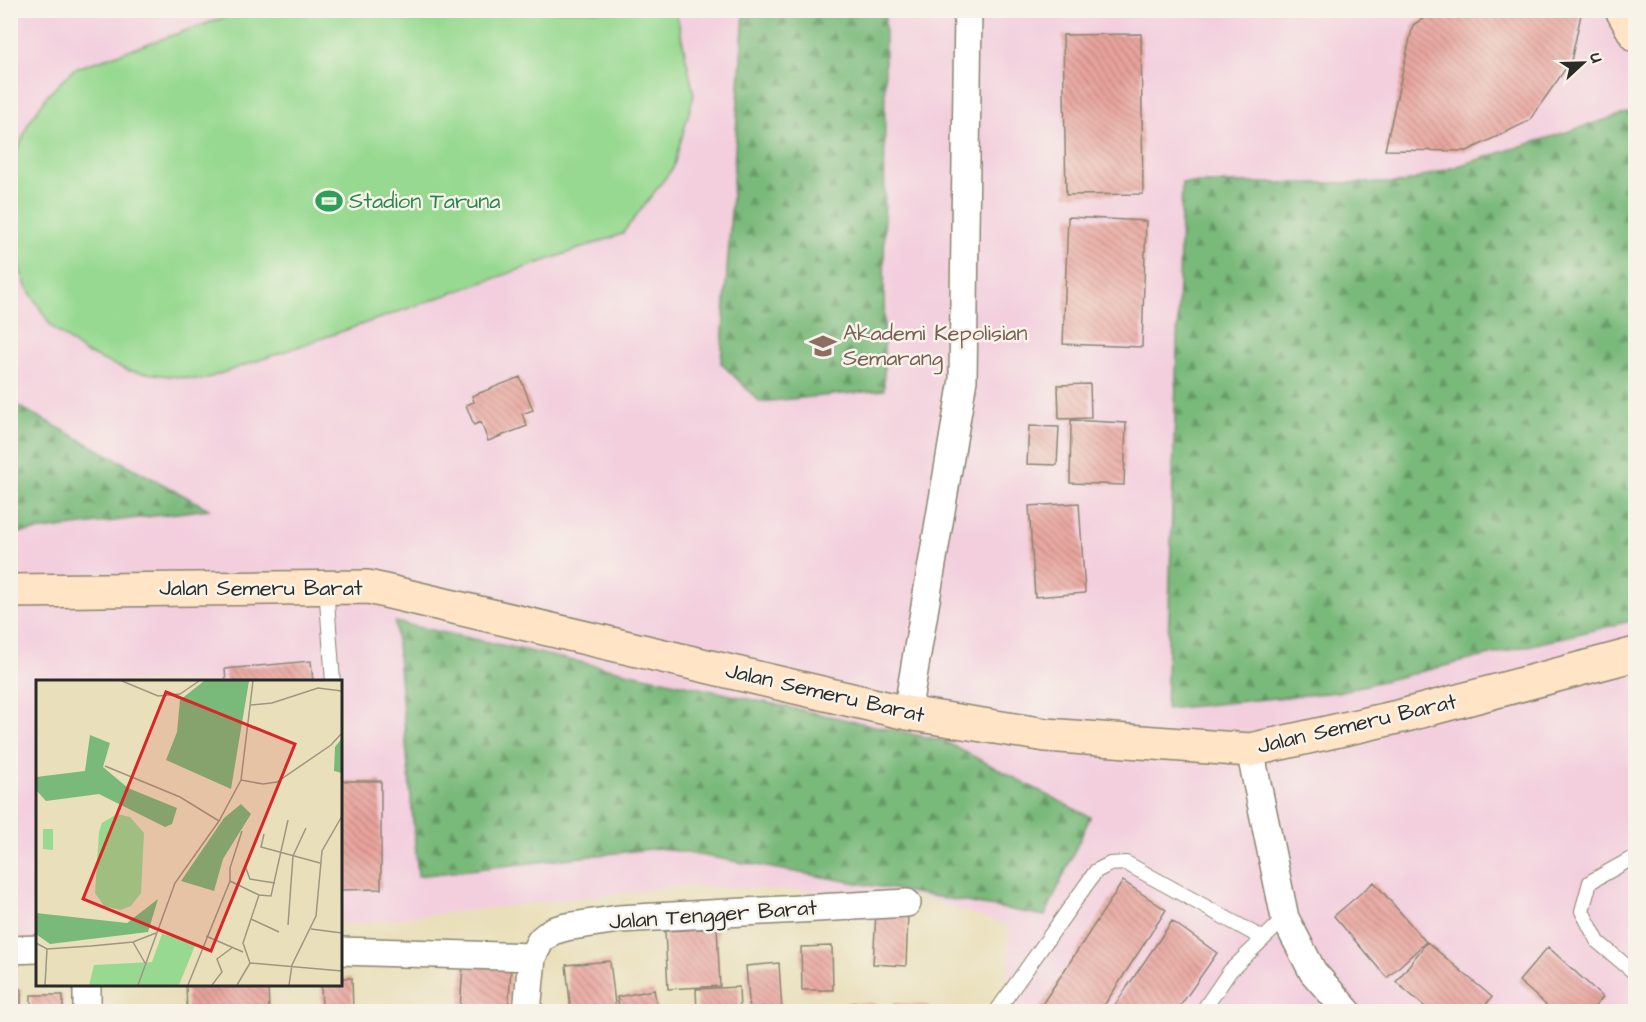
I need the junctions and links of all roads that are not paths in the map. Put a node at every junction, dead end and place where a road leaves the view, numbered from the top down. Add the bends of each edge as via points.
1 (968, 10) edge
2 (1622, 10) edge
3 (1635, 35) edge
4 (326, 585) junction
5 (10, 591) edge
6 (1635, 654) edge
7 (333, 680) edge
8 (907, 713) junction
9 (1250, 750) junction
10 (1635, 860) edge
11 (907, 903) dead end
12 (1285, 918) junction
13 (1262, 938) junction
14 (36, 949) edge
15 (10, 950) edge
16 (342, 951) edge
17 (532, 957) junction
18 (1635, 974) edge
19 (87, 986) edge
20 (87, 1011) edge
21 (527, 1011) edge
22 (996, 1011) edge
23 (1202, 1011) edge
24 (1348, 1011) edge

1 - 8 street via 963,380
2 - 3 street
4 - 5 street, Jalan Semeru Barat
4 - 7 lane
4 - 8 street, Jalan Semeru Barat via 368,587
6 - 9 street, Jalan Semeru Barat via 1402,716
8 - 9 street, Jalan Semeru Barat via 1046,735
9 - 12 street
10 - 18 lane via 1590,882 1582,911 1598,942
11 - 17 street, Jalan Tengger Barat via 619,919 552,931 541,940
12 - 13 lane
12 - 24 street via 1313,972
13 - 22 lane via 1126,863 1110,864 1096,872
13 - 23 lane via 1230,970
14 - 15 street
16 - 17 street
17 - 21 street
19 - 20 street

